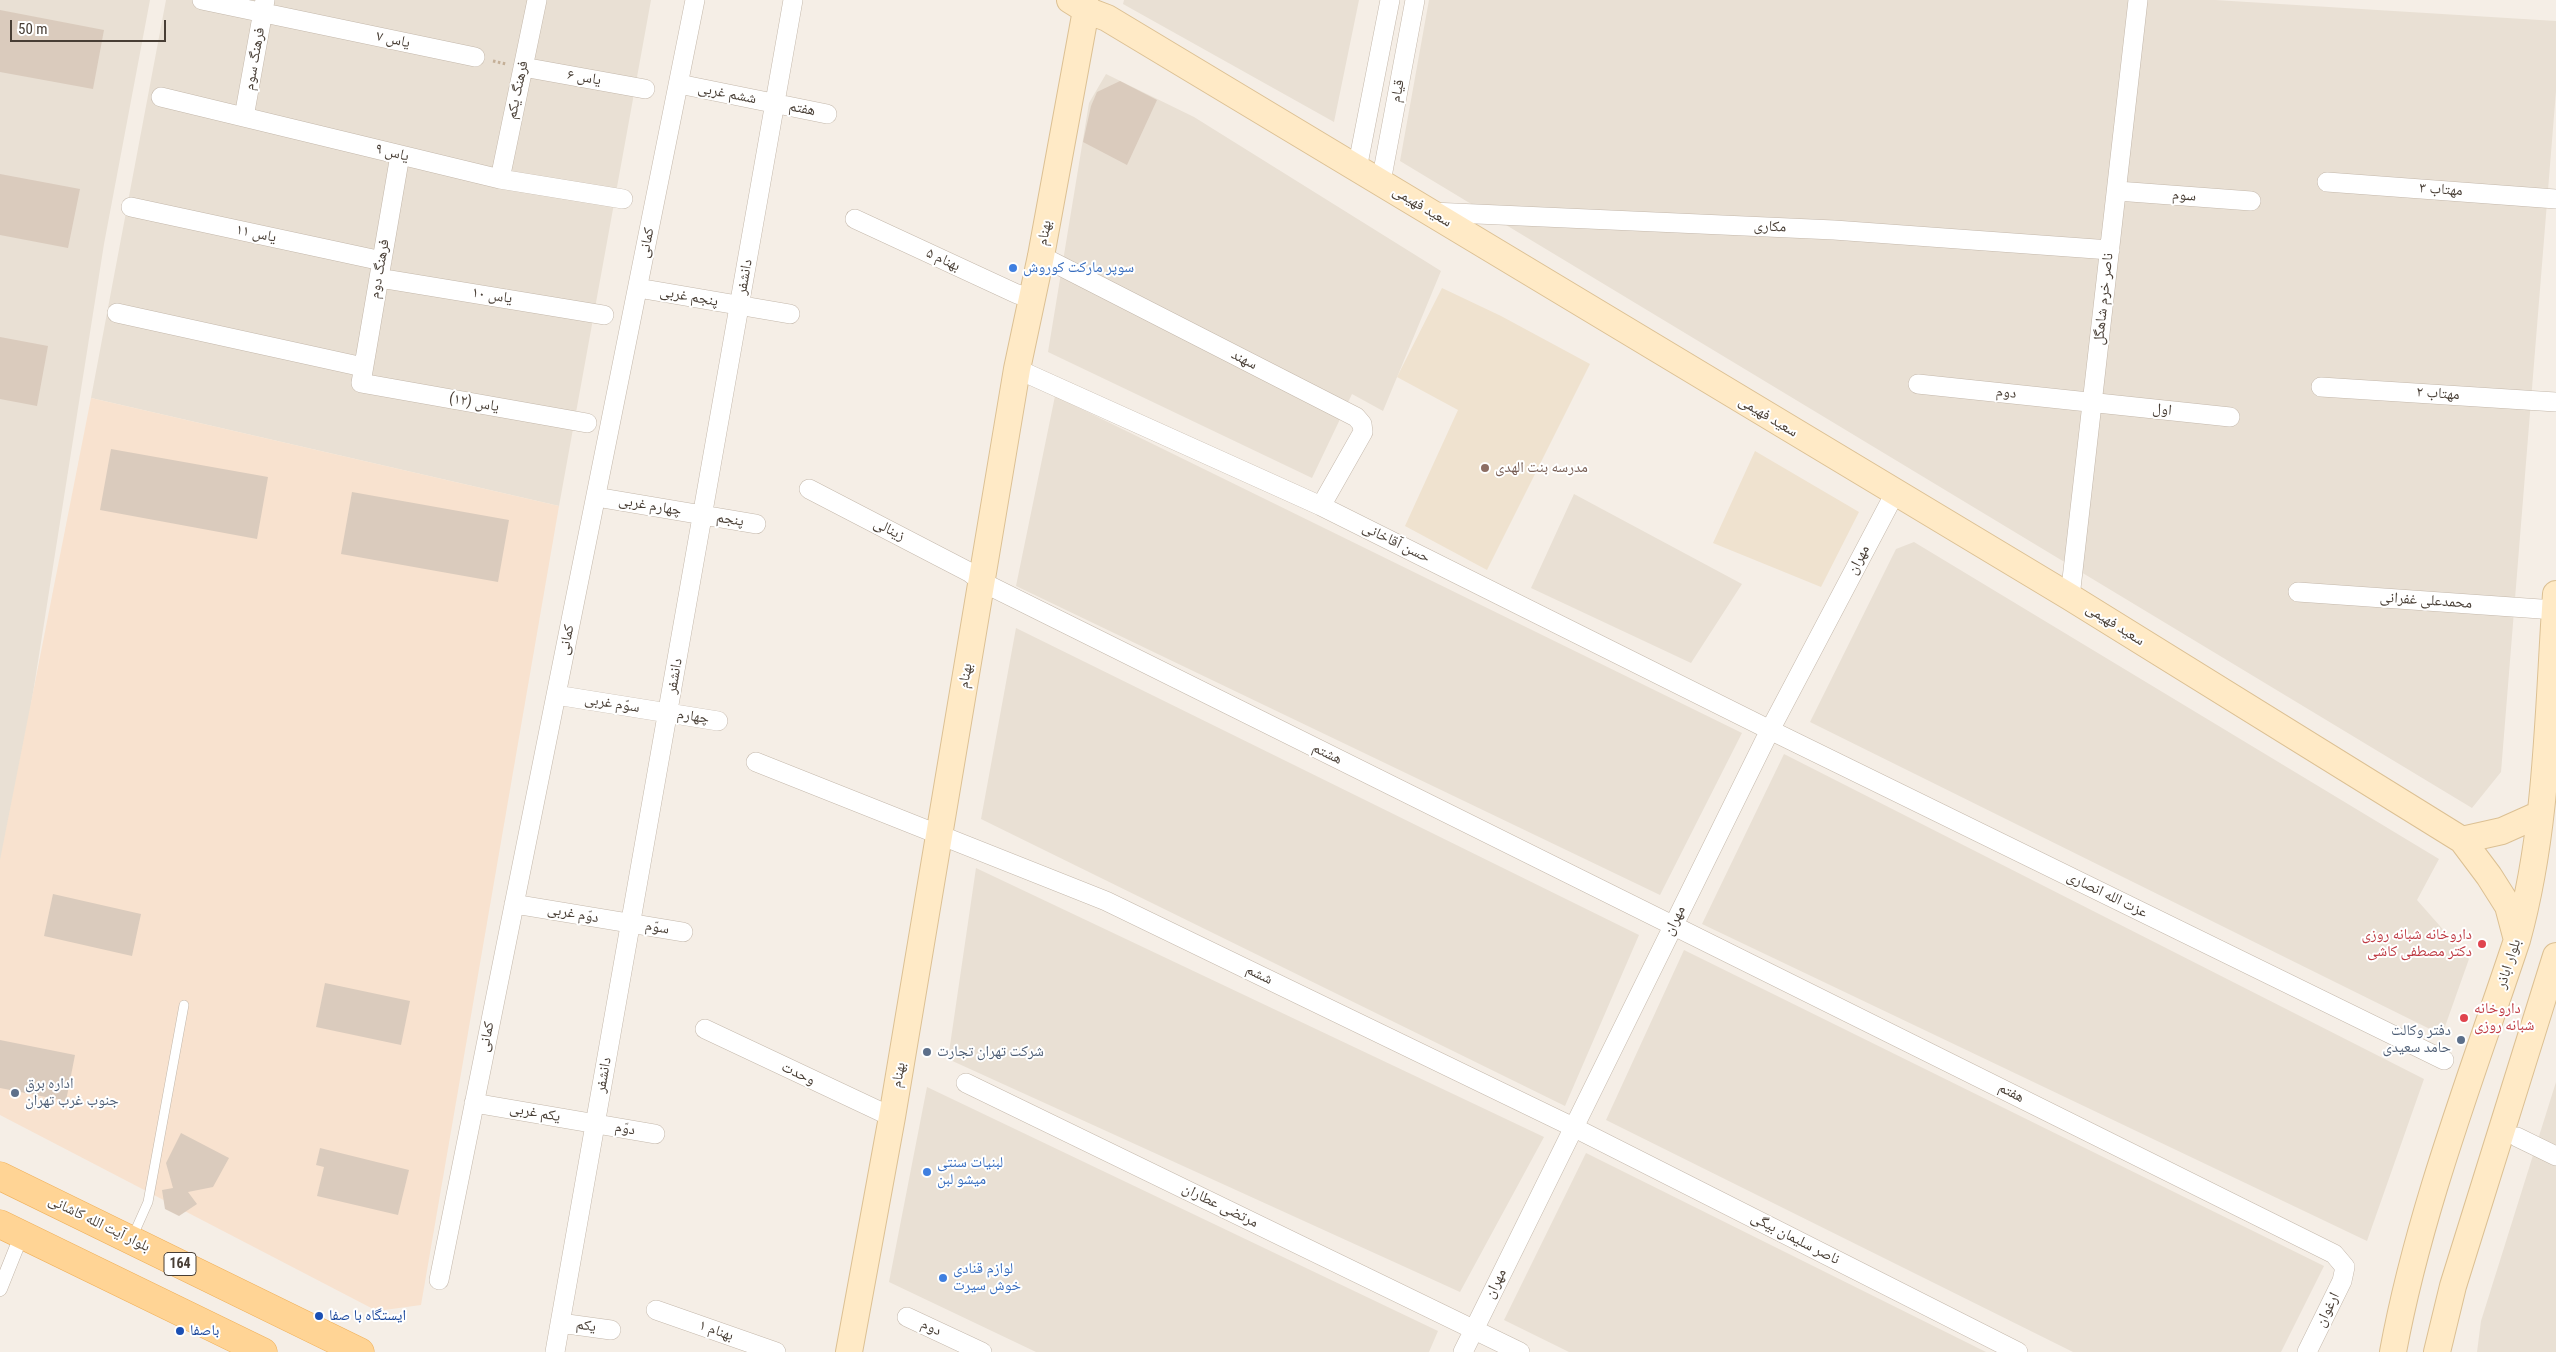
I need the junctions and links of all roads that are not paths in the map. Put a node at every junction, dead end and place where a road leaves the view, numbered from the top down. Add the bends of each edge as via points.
1 (202, 0) edge
2 (537, 0) edge
3 (695, 0) edge
4 (793, 0) edge
5 (1390, 0) edge
6 (1415, 0) edge
7 (2138, 0) edge
8 (1080, 3) edge
9 (264, 6) edge
10 (475, 57) road end
11 (523, 67) junction
12 (679, 84) junction
13 (644, 89) dead end
14 (162, 98) dead end
15 (776, 104) junction
16 (827, 114) dead end
17 (244, 117) junction
18 (400, 155) junction
19 (1357, 169) junction
20 (500, 179) junction
21 (1381, 182) junction
22 (2327, 182) dead end
23 (2117, 191) junction
24 (2556, 198) edge
25 (623, 199) dead end
26 (2252, 200) dead end
27 (131, 207) dead end
28 (1430, 212) junction
29 (855, 219) dead end
30 (2110, 250) junction
31 (1041, 256) junction
32 (380, 269) junction
33 (638, 288) junction
34 (1032, 298) junction
35 (740, 305) junction
36 (117, 313) dead end
37 (790, 314) dead end
38 (604, 315) dead end
39 (1017, 369) junction
40 (362, 375) junction
41 (1918, 384) dead end
42 (2320, 387) dead end
43 (2093, 402) junction
44 (2556, 402) edge
45 (2230, 417) dead end
46 (587, 423) dead end
47 (809, 489) dead end
48 (1895, 493) junction
49 (596, 497) junction
50 (1321, 506) junction
51 (703, 515) junction
52 (756, 524) dead end
53 (975, 577) junction
54 (2298, 592) dead end
55 (2070, 597) junction
56 (2555, 602) edge
57 (556, 696) junction
58 (668, 713) junction
59 (718, 721) dead end
60 (1770, 730) junction
61 (756, 762) dead end
62 (2540, 814) junction
63 (940, 836) junction
64 (2462, 840) junction
65 (514, 904) junction
66 (631, 924) junction
67 (1673, 925) junction
68 (683, 932) dead end
69 (2517, 940) junction
70 (2556, 956) edge
71 (2552, 980) edge
72 (184, 1005) dead end
73 (705, 1029) dead end
74 (2444, 1060) dead end
75 (966, 1083) dead end
76 (474, 1102) junction
77 (892, 1117) junction
78 (596, 1124) junction
79 (1573, 1127) junction
80 (655, 1134) dead end
81 (2517, 1138) dead end
82 (2556, 1156) edge
83 (0, 1176) edge
84 (11, 1229) edge
85 (131, 1240) junction
86 (2344, 1267) joint
87 (439, 1280) dead end
88 (0, 1289) edge
89 (656, 1310) dead end
90 (907, 1317) dead end
91 (560, 1322) junction
92 (1474, 1329) junction
93 (611, 1330) dead end
94 (263, 1352) edge
95 (360, 1352) edge
96 (555, 1352) edge
97 (776, 1352) edge
98 (849, 1352) edge
99 (982, 1352) edge
100 (1463, 1352) edge
101 (1520, 1352) edge
102 (2018, 1352) edge
103 (2307, 1352) edge
104 (2393, 1352) edge
105 (2437, 1352) edge

1 - 9 street, یاس ۷
2 - 11 street, فرهنگ یکم
3 - 12 street, کمانی
4 - 15 street, دانشفر
5 - 19 street, قیام
6 - 21 street, قیام
7 - 23 street, ناصر خرم شاهگل
8 - 19 main road, سعید فهیمی
8 - 31 main road, بهنام
9 - 10 street, یاس ۷
9 - 17 street, فرهنگ سوم
11 - 13 street, یاس ۶
11 - 20 street, فرهنگ یکم
12 - 15 street, ششم غربی
12 - 33 street, کمانی
14 - 17 street, یاس ۹
15 - 16 street, هفتم
15 - 35 street, دانشفر
17 - 18 street, یاس ۹
18 - 20 street, یاس ۹
18 - 32 street, فرهنگ دوم
19 - 21 main road, سعید فهیمی
20 - 25 street, یاس ۹
21 - 28 main road, سعید فهیمی
22 - 24 street, مهتاب ۳
23 - 26 street, سوم
23 - 30 street, ناصر خرم شاهگل
27 - 32 street, یاس ۱۱
28 - 30 street, مکاری via 1834,230
28 - 48 main road, سعید فهیمی
29 - 34 street, بهنام ۵
30 - 43 street, ناصر خرم شاهگل
31 - 34 main road, بهنام
31 - 50 street, سهند via 1356,417 1363,432
32 - 38 street, یاس ۱۰
32 - 40 street, فرهنگ دوم
33 - 35 street, پنجم غربی
33 - 49 street, کمانی
34 - 39 main road, بهنام
35 - 37 street
35 - 51 street, دانشفر
36 - 40 street, یاس (۱۲)
39 - 50 street, حسن آقاخانی
39 - 53 main road, بهنام
40 - 46 street, یاس (۱۲)
41 - 43 street, دوم
42 - 44 street, مهتاب ۲
43 - 45 street, اول
43 - 55 street, ناصر خرم شاهگل
47 - 53 street, زینالی
48 - 55 main road, سعید فهیمی
48 - 60 street, مهران
49 - 51 street, چهارم غربی
49 - 57 street, کمانی
50 - 60 street, حسن آقاخانی
51 - 52 street, پنجم
51 - 58 street, دانشفر
53 - 63 main road, بهنام
53 - 67 street, هشتم
54 - 56 street, محمدعلی غفرانی
55 - 64 main road, سعید فهیمی
56 - 62 main road, بلوار اباذر
57 - 58 street, سوّم غربی
57 - 65 street, کمانی
58 - 59 street, چهارم
58 - 66 street, دانشفر
60 - 67 street, مهران
60 - 74 street, عزت الله انصاری
61 - 63 street, ششم
62 - 64 main road via 2502,831
62 - 69 main road, بلوار اباذر via 2529,895
63 - 77 main road, بهنام
63 - 79 street, ششم via 1106,900
64 - 69 main road via 2508,906
65 - 66 street, دوّم غربی
65 - 76 street, کمانی
66 - 68 street, سوّم
66 - 78 street, دانشفر
67 - 79 street, مهران
67 - 86 street, هفتم via 2334,1254
69 - 104 main road, بلوار اباذر via 2425,1221
70 - 71 main road
71 - 105 main road via 2453,1286
72 - 85 lane via 148,1202
73 - 77 street, وحدت
75 - 92 street, مرتضی عطاران
76 - 78 street, یکم غربی
76 - 87 street, کمانی
77 - 98 main road, بهنام
78 - 80 street, دوّم
78 - 91 street, دانشفر
79 - 92 street, مهران
79 - 102 street, ناصر سلیمان بیگی
81 - 82 street
83 - 85 main road, بلوار آیت الله کاشانی / 164
84 - 88 street
84 - 94 main road
85 - 95 main road, بلوار آیت الله کاشانی / 164
86 - 103 street, ارغوان via 2342,1281
89 - 97 street, بهنام ۱
90 - 99 street, دوم
91 - 93 street, یکم
91 - 96 street, دانشفر
92 - 100 street, مهران
92 - 101 street

